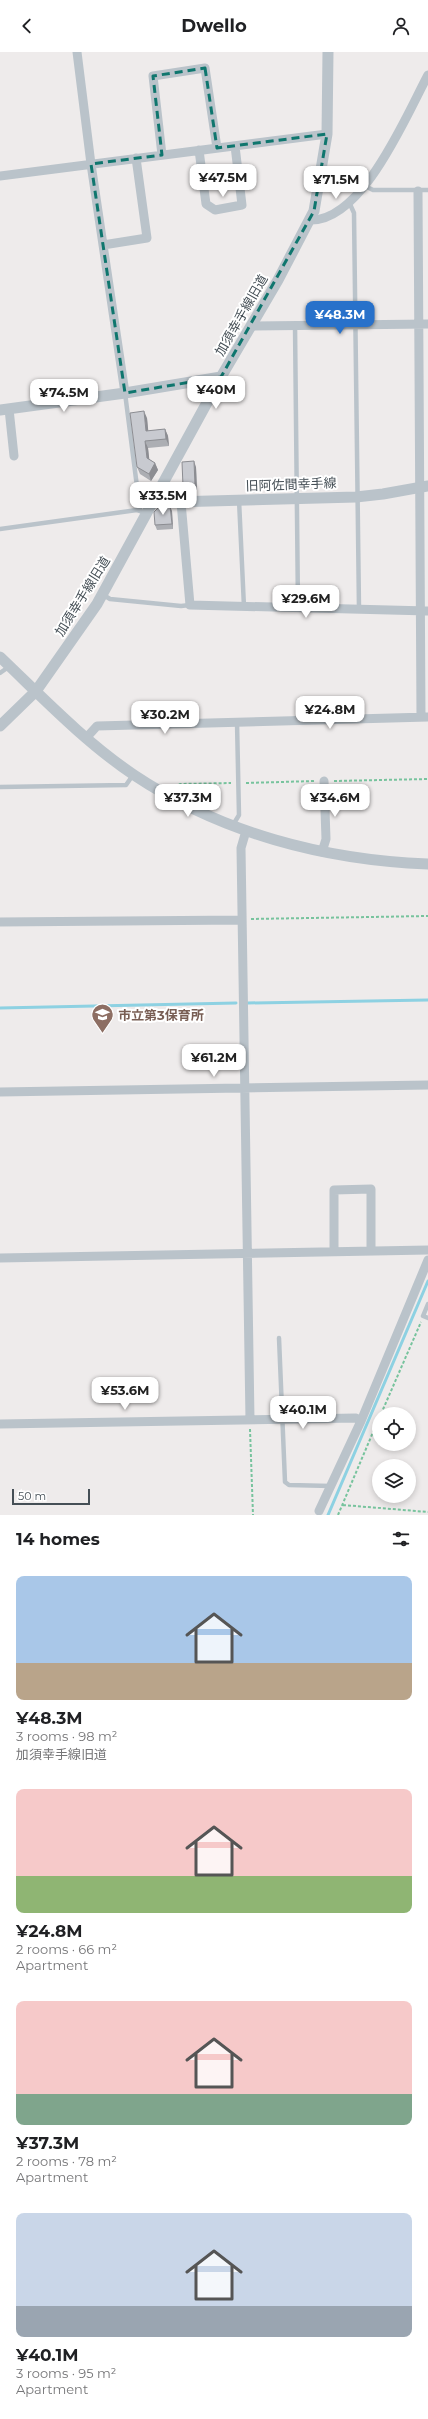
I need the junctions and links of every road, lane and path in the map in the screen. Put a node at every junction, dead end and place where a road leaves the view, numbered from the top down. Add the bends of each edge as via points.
1 (77, 52) edge
2 (328, 52) edge
3 (428, 75) edge
4 (326, 134) junction
5 (235, 146) junction
6 (217, 148) junction
7 (199, 150) junction
8 (162, 155) junction
9 (136, 158) junction
10 (91, 164) junction
11 (0, 176) edge
12 (365, 186) junction
13 (428, 190) edge
14 (418, 191) junction
15 (350, 202) junction
16 (308, 220) junction
17 (103, 245) junction
18 (356, 324) junction
19 (424, 324) edge
20 (295, 325) junction
21 (251, 326) junction
22 (221, 377) junction
23 (126, 393) junction
24 (4, 410) edge
25 (14, 456) dead end
26 (424, 487) edge
27 (356, 497) junction
28 (156, 498) junction
29 (296, 498) junction
30 (239, 500) junction
31 (181, 502) junction
32 (143, 512) junction
33 (0, 529) edge
34 (102, 594) junction
35 (190, 605) junction
36 (244, 607) junction
37 (298, 608) junction
38 (359, 609) junction
39 (425, 611) edge
40 (0, 657) edge
41 (10, 666) junction
42 (0, 673) edge
43 (36, 691) junction
44 (425, 717) edge
45 (237, 722) junction
46 (0, 726) edge
47 (87, 737) junction
48 (134, 774) junction
49 (428, 779) edge
50 (324, 781) junction
51 (238, 783) junction
52 (0, 787) edge
53 (170, 796) junction
54 (232, 825) junction
55 (246, 831) junction
56 (322, 852) junction
57 (428, 864) edge
58 (428, 916) edge
59 (242, 920) junction
60 (0, 922) edge
61 (428, 1085) edge
62 (244, 1088) junction
63 (0, 1092) edge
64 (428, 1250) edge
65 (334, 1251) junction
66 (371, 1251) junction
67 (247, 1253) junction
68 (0, 1258) edge
69 (428, 1260) edge
70 (428, 1304) edge
71 (426, 1317) edge
72 (279, 1338) dead end
73 (384, 1407) edge
74 (282, 1419) junction
75 (250, 1420) junction
76 (361, 1421) junction
77 (0, 1424) edge
78 (372, 1435) edge
79 (331, 1486) junction
80 (343, 1505) junction
81 (428, 1512) edge
82 (318, 1513) edge
83 (253, 1515) edge
84 (338, 1515) edge

1 - 10 street
2 - 4 street, 加須幸手線旧道
3 - 12 street
4 - 5 street
4 - 16 street, 加須幸手線旧道 via 314,211
5 - 6 street
5 - 7 street via 242,205 214,210 206,204
6 - 7 street
6 - 8 street via 205,68 153,76
7 - 8 street
8 - 9 street
9 - 10 street
9 - 17 street via 146,238
10 - 11 street
10 - 17 street
12 - 14 lane via 373,190
12 - 15 street
13 - 14 lane
14 - 19 street
15 - 16 street via 325,219
15 - 18 lane via 354,213
16 - 21 street, 加須幸手線旧道
17 - 23 street
18 - 19 street
18 - 20 street
18 - 27 lane
19 - 26 street
20 - 21 street
20 - 29 lane
21 - 22 street, 加須幸手線旧道
22 - 23 street
22 - 28 street, 加須幸手線旧道
23 - 24 street
23 - 32 lane
24 - 25 street
26 - 27 street, 旧阿佐間幸手線
26 - 39 street
27 - 29 street, 旧阿佐間幸手線
27 - 38 lane
28 - 31 street, 旧阿佐間幸手線 via 166,502
28 - 32 street, 加須幸手線旧道
29 - 30 street, 旧阿佐間幸手線
29 - 37 lane
30 - 31 street, 旧阿佐間幸手線
30 - 36 lane
31 - 35 street
32 - 33 lane
32 - 34 street, 加須幸手線旧道
34 - 35 lane via 110,599
34 - 43 street, 加須幸手線旧道
35 - 36 street
36 - 37 street
37 - 38 street
38 - 39 street
39 - 44 street
40 - 41 street
41 - 42 lane
41 - 43 street
43 - 46 street, 加須幸手線旧道
43 - 47 street
44 - 45 street
45 - 47 street via 97,726
45 - 51 lane
47 - 48 street
48 - 52 lane via 126,785
48 - 53 street
49 - 50 path
50 - 51 path
50 - 56 street via 326,839
51 - 53 path via 180,784
51 - 54 lane via 239,816
53 - 54 street
54 - 55 street
55 - 56 street
55 - 59 street via 241,848
56 - 57 street via 368,861
58 - 59 path
59 - 60 street
59 - 62 street
61 - 62 street
62 - 63 street
62 - 67 street
64 - 66 street
65 - 66 street
65 - 66 street via 334,1190 371,1189
65 - 67 street
67 - 68 street
67 - 75 street
69 - 76 street
70 - 71 lane
71 - 73 path
72 - 74 lane
74 - 75 street
74 - 76 street via 356,1418
74 - 79 lane via 285,1482 289,1485
75 - 77 street
75 - 83 path
76 - 79 street
78 - 80 path
79 - 82 street
80 - 81 path
80 - 84 path

